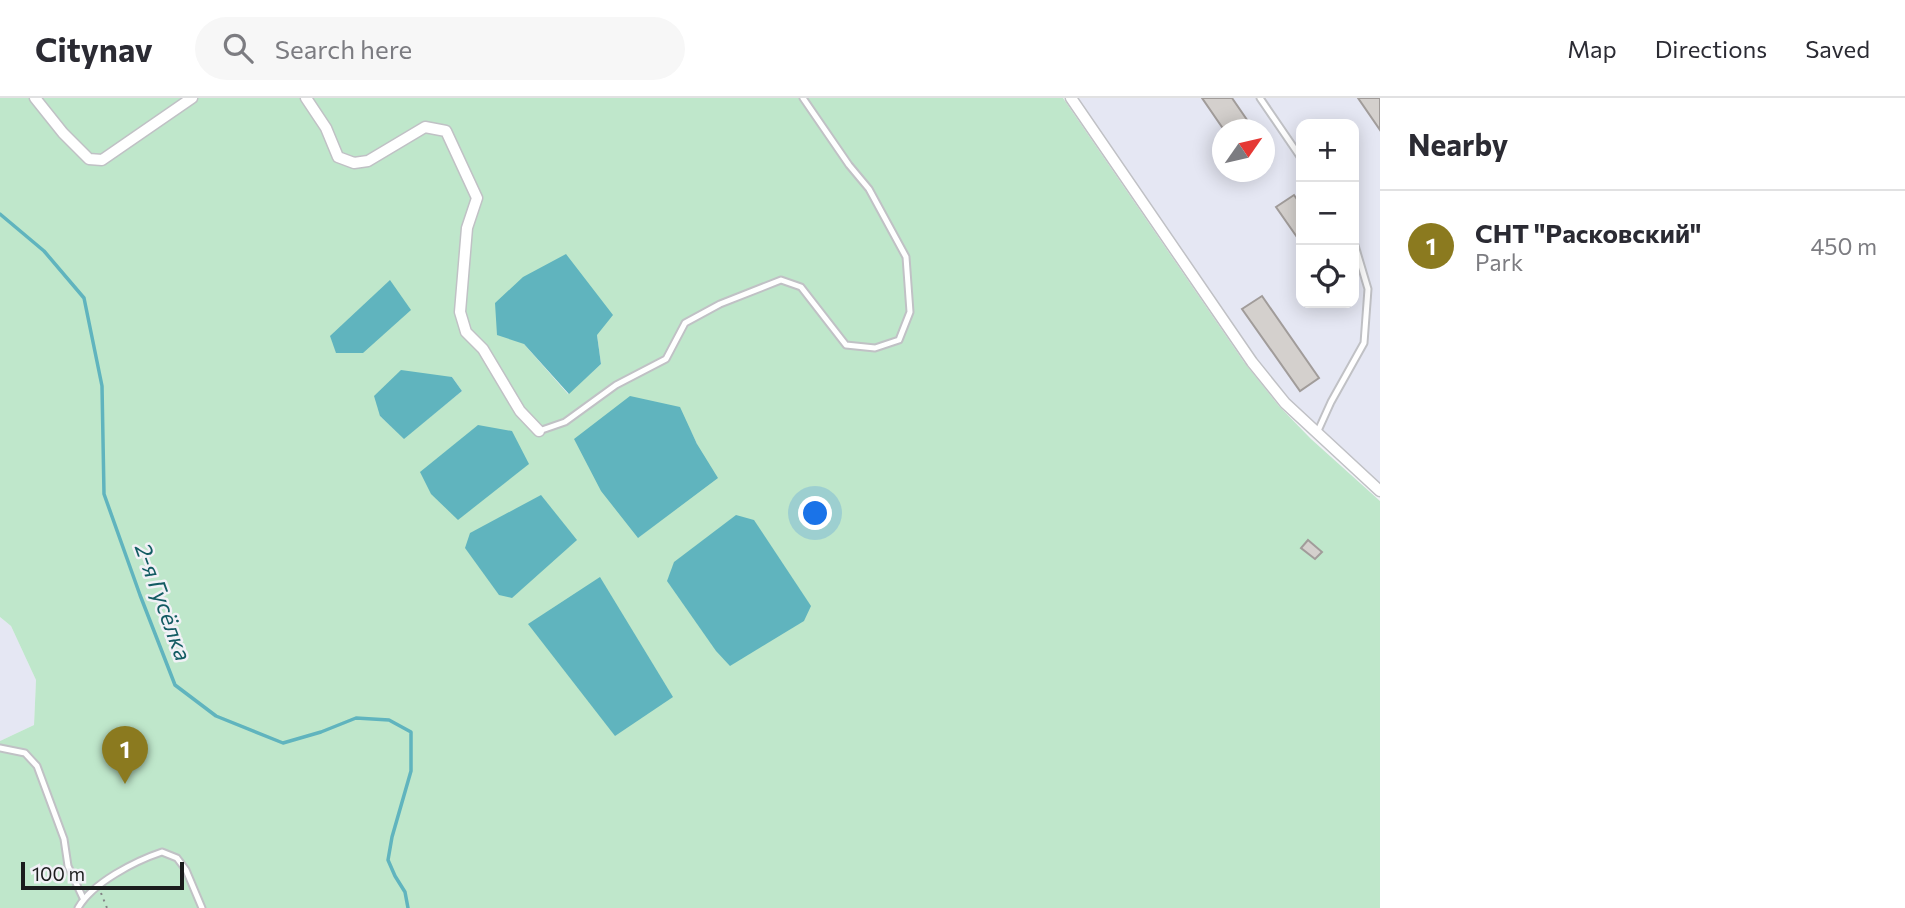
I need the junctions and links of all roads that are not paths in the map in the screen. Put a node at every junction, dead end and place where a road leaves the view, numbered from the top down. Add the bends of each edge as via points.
1 (35, 98) edge
2 (192, 98) edge
3 (306, 98) edge
4 (803, 98) edge
5 (1071, 98) edge
6 (1260, 98) edge
7 (1296, 151) edge
8 (1355, 245) edge
9 (538, 431) joint
10 (1317, 433) junction
11 (1380, 491) edge
12 (0, 748) edge
13 (83, 898) junction
14 (78, 908) edge
15 (202, 908) edge

1 - 2 street via 89,159 103,160
3 - 9 street via 338,157 354,163 368,161 425,127 446,131 477,198 467,228 460,312 466,332 484,349 520,411
4 - 9 lane via 869,189 906,257 910,312 899,340 875,348 846,345 801,287 780,280 685,323 666,359 616,384 565,422
5 - 10 street via 1252,362
6 - 7 lane
8 - 10 lane via 1368,289 1364,343
10 - 11 street
12 - 13 lane via 25,753 37,766 64,839 68,866
13 - 14 lane
13 - 15 lane via 97,885 162,852 186,870

